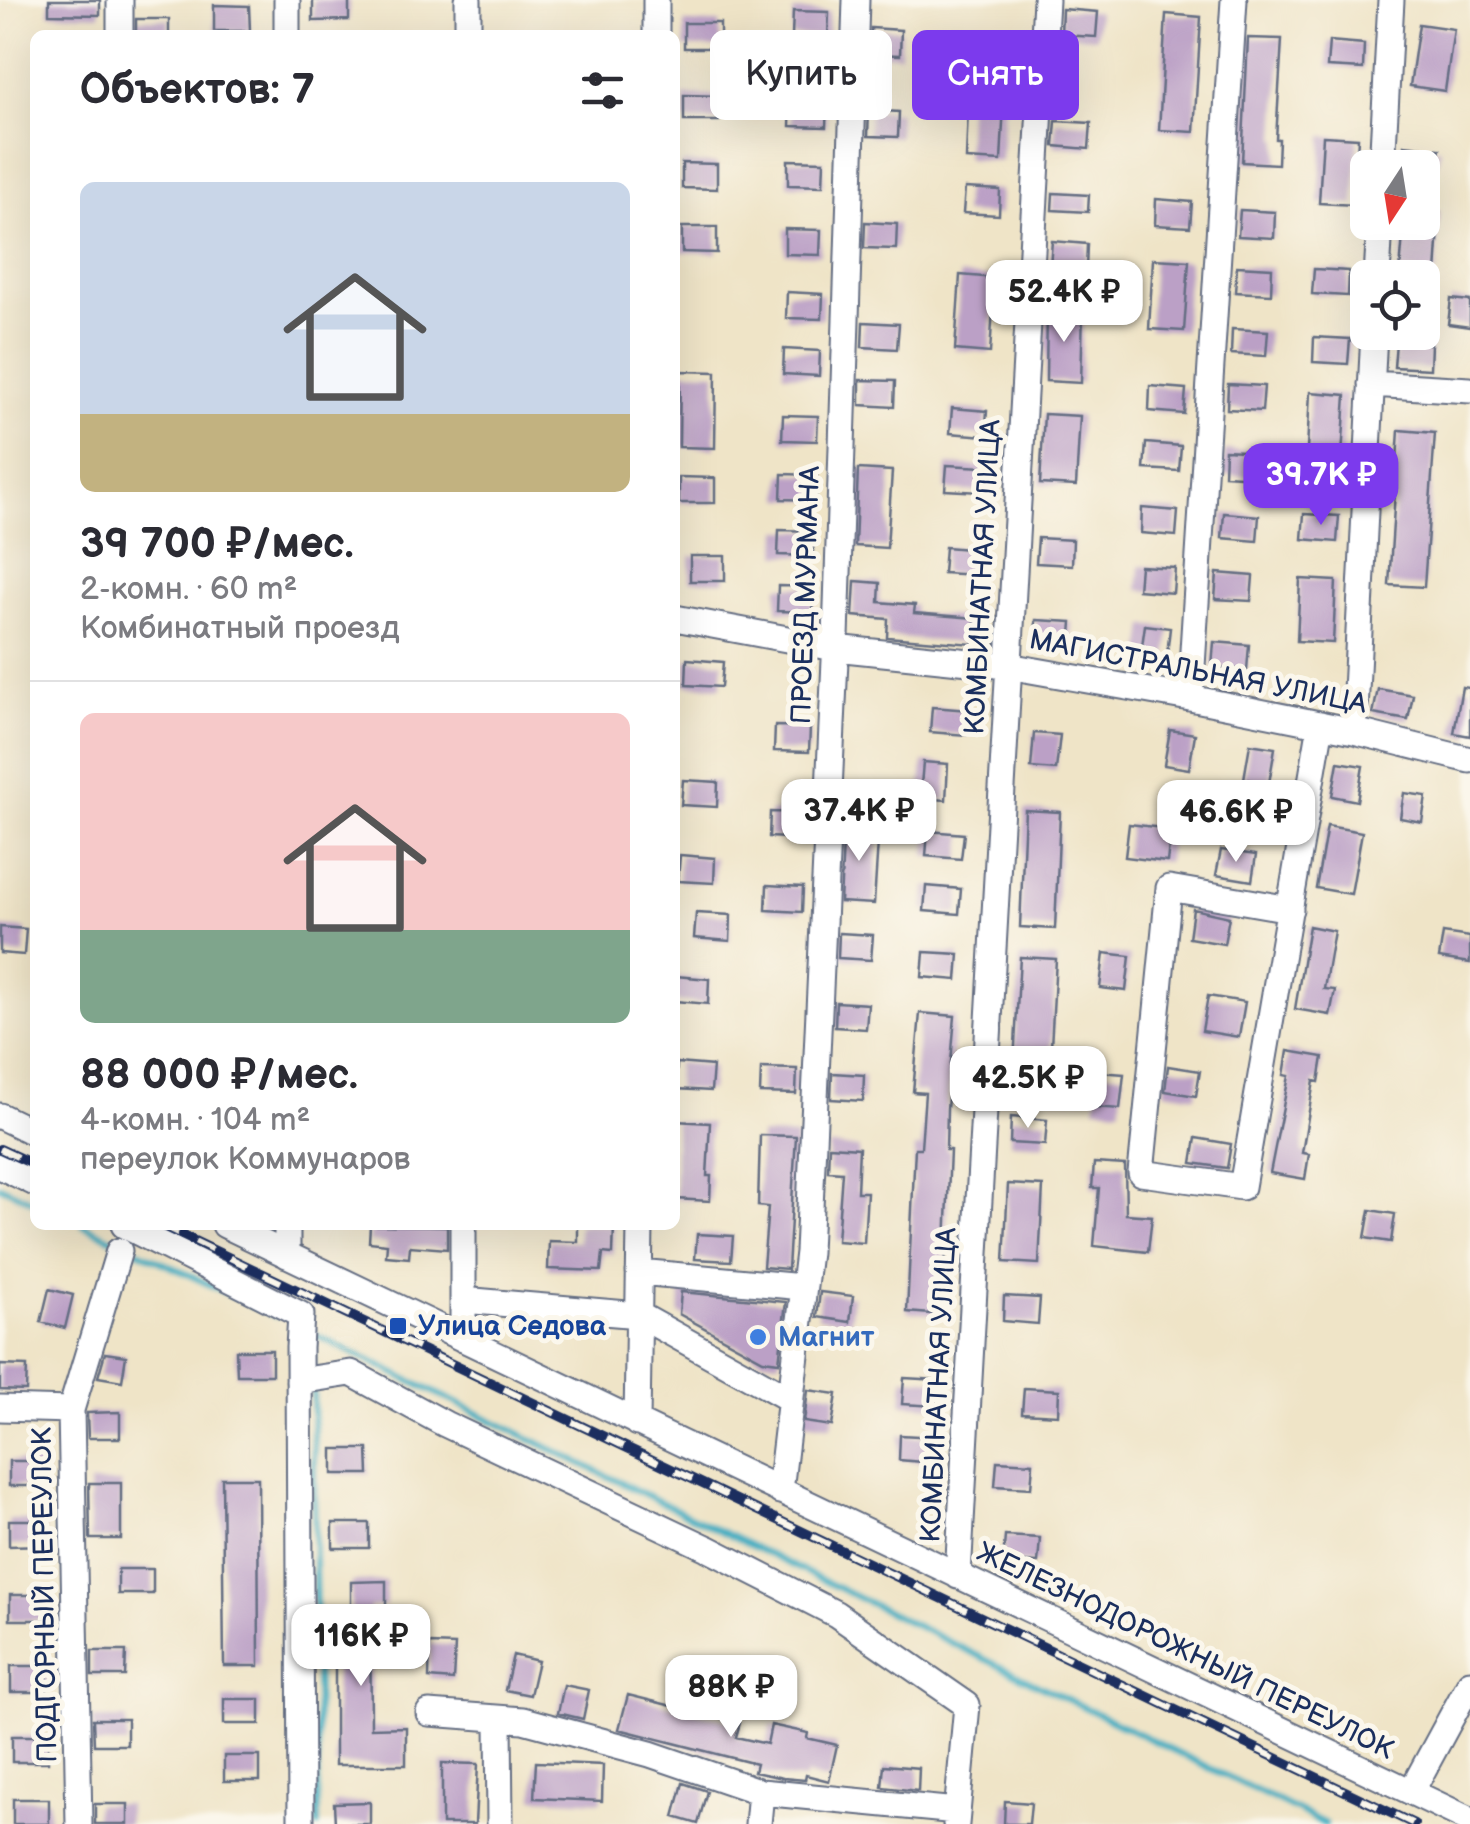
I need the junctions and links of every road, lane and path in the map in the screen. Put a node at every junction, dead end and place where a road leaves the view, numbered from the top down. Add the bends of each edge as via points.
1 (120, 0) edge
2 (287, 0) edge
3 (468, 0) edge
4 (656, 0) edge
5 (856, 0) edge
6 (1046, 0) edge
7 (1234, 0) edge
8 (1391, 0) edge
9 (120, 30) edge
10 (287, 30) edge
11 (468, 30) edge
12 (656, 30) edge
13 (1383, 150) edge
14 (1373, 350) edge
15 (1371, 384) junction
16 (1470, 390) edge
17 (680, 619) edge
18 (835, 648) junction
19 (1008, 666) junction
20 (1190, 698) junction
21 (1321, 724) junction
22 (1354, 731) junction
23 (1470, 760) edge
24 (1290, 909) junction
25 (0, 1116) edge
26 (30, 1131) edge
27 (0, 1166) edge
28 (30, 1181) edge
29 (134, 1230) edge
30 (236, 1230) edge
31 (287, 1230) edge
32 (463, 1230) edge
33 (640, 1230) edge
34 (118, 1251) dead end
35 (287, 1254) junction
36 (640, 1272) junction
37 (804, 1288) junction
38 (463, 1300) junction
39 (639, 1315) junction
40 (462, 1340) junction
41 (299, 1381) junction
42 (790, 1399) junction
43 (0, 1408) edge
44 (71, 1410) junction
45 (636, 1423) junction
46 (780, 1491) junction
47 (958, 1576) junction
48 (1470, 1684) edge
49 (428, 1712) dead end
50 (499, 1720) junction
51 (760, 1792) junction
52 (1411, 1792) junction
53 (957, 1817) edge
54 (1470, 1820) edge
55 (79, 1824) edge
56 (302, 1824) edge
57 (500, 1824) edge
58 (758, 1824) edge

1 - 9 street
2 - 10 street
3 - 11 street
4 - 12 street
5 - 18 street, ПРОЕЗД МУРМАНА
6 - 19 street, КОМБИНАТНАЯ УЛИЦА
7 - 20 street
8 - 13 street
14 - 15 street
15 - 16 street
15 - 22 street
17 - 18 street, МАГИСТРАЛЬНАЯ УЛИЦА
18 - 19 street, МАГИСТРАЛЬНАЯ УЛИЦА
18 - 37 street, ПРОЕЗД МУРМАНА
19 - 20 street, МАГИСТРАЛЬНАЯ УЛИЦА
19 - 47 street, КОМБИНАТНАЯ УЛИЦА
20 - 21 street, МАГИСТРАЛЬНАЯ УЛИЦА
21 - 22 street, МАГИСТРАЛЬНАЯ УЛИЦА
21 - 24 street
22 - 23 street, МАГИСТРАЛЬНАЯ УЛИЦА
24 - 24 street via 1170,888 1142,1172 1242,1187
25 - 26 street
27 - 28 street
29 - 41 street via 302,1314
30 - 35 street, ЖЕЛЕЗНОДОРОЖНЫЙ ПЕРЕУЛОК
31 - 35 street
32 - 38 street
33 - 36 street
34 - 44 street, ПОДГОРНЫЙ ПЕРЕУЛОК
35 - 40 street, ЖЕЛЕЗНОДОРОЖНЫЙ ПЕРЕУЛОК
36 - 37 street
36 - 39 street
37 - 42 street, ПРОЕЗД МУРМАНА
38 - 39 street
38 - 40 street
39 - 42 street
39 - 45 street
40 - 45 street, ЖЕЛЕЗНОДОРОЖНЫЙ ПЕРЕУЛОК
41 - 53 street via 350,1373 836,1614 967,1705
41 - 56 street
42 - 46 street, ПРОЕЗД МУРМАНА
43 - 44 street
44 - 55 street, ПОДГОРНЫЙ ПЕРЕУЛОК
45 - 46 street, ЖЕЛЕЗНОДОРОЖНЫЙ ПЕРЕУЛОК
46 - 47 street, ЖЕЛЕЗНОДОРОЖНЫЙ ПЕРЕУЛОК
47 - 52 street, ЖЕЛЕЗНОДОРОЖНЫЙ ПЕРЕУЛОК
48 - 52 street
49 - 50 street
50 - 51 street via 523,1720 650,1754
50 - 57 street
51 - 53 street
51 - 58 street
52 - 54 street, ЖЕЛЕЗНОДОРОЖНЫЙ ПЕРЕУЛОК

